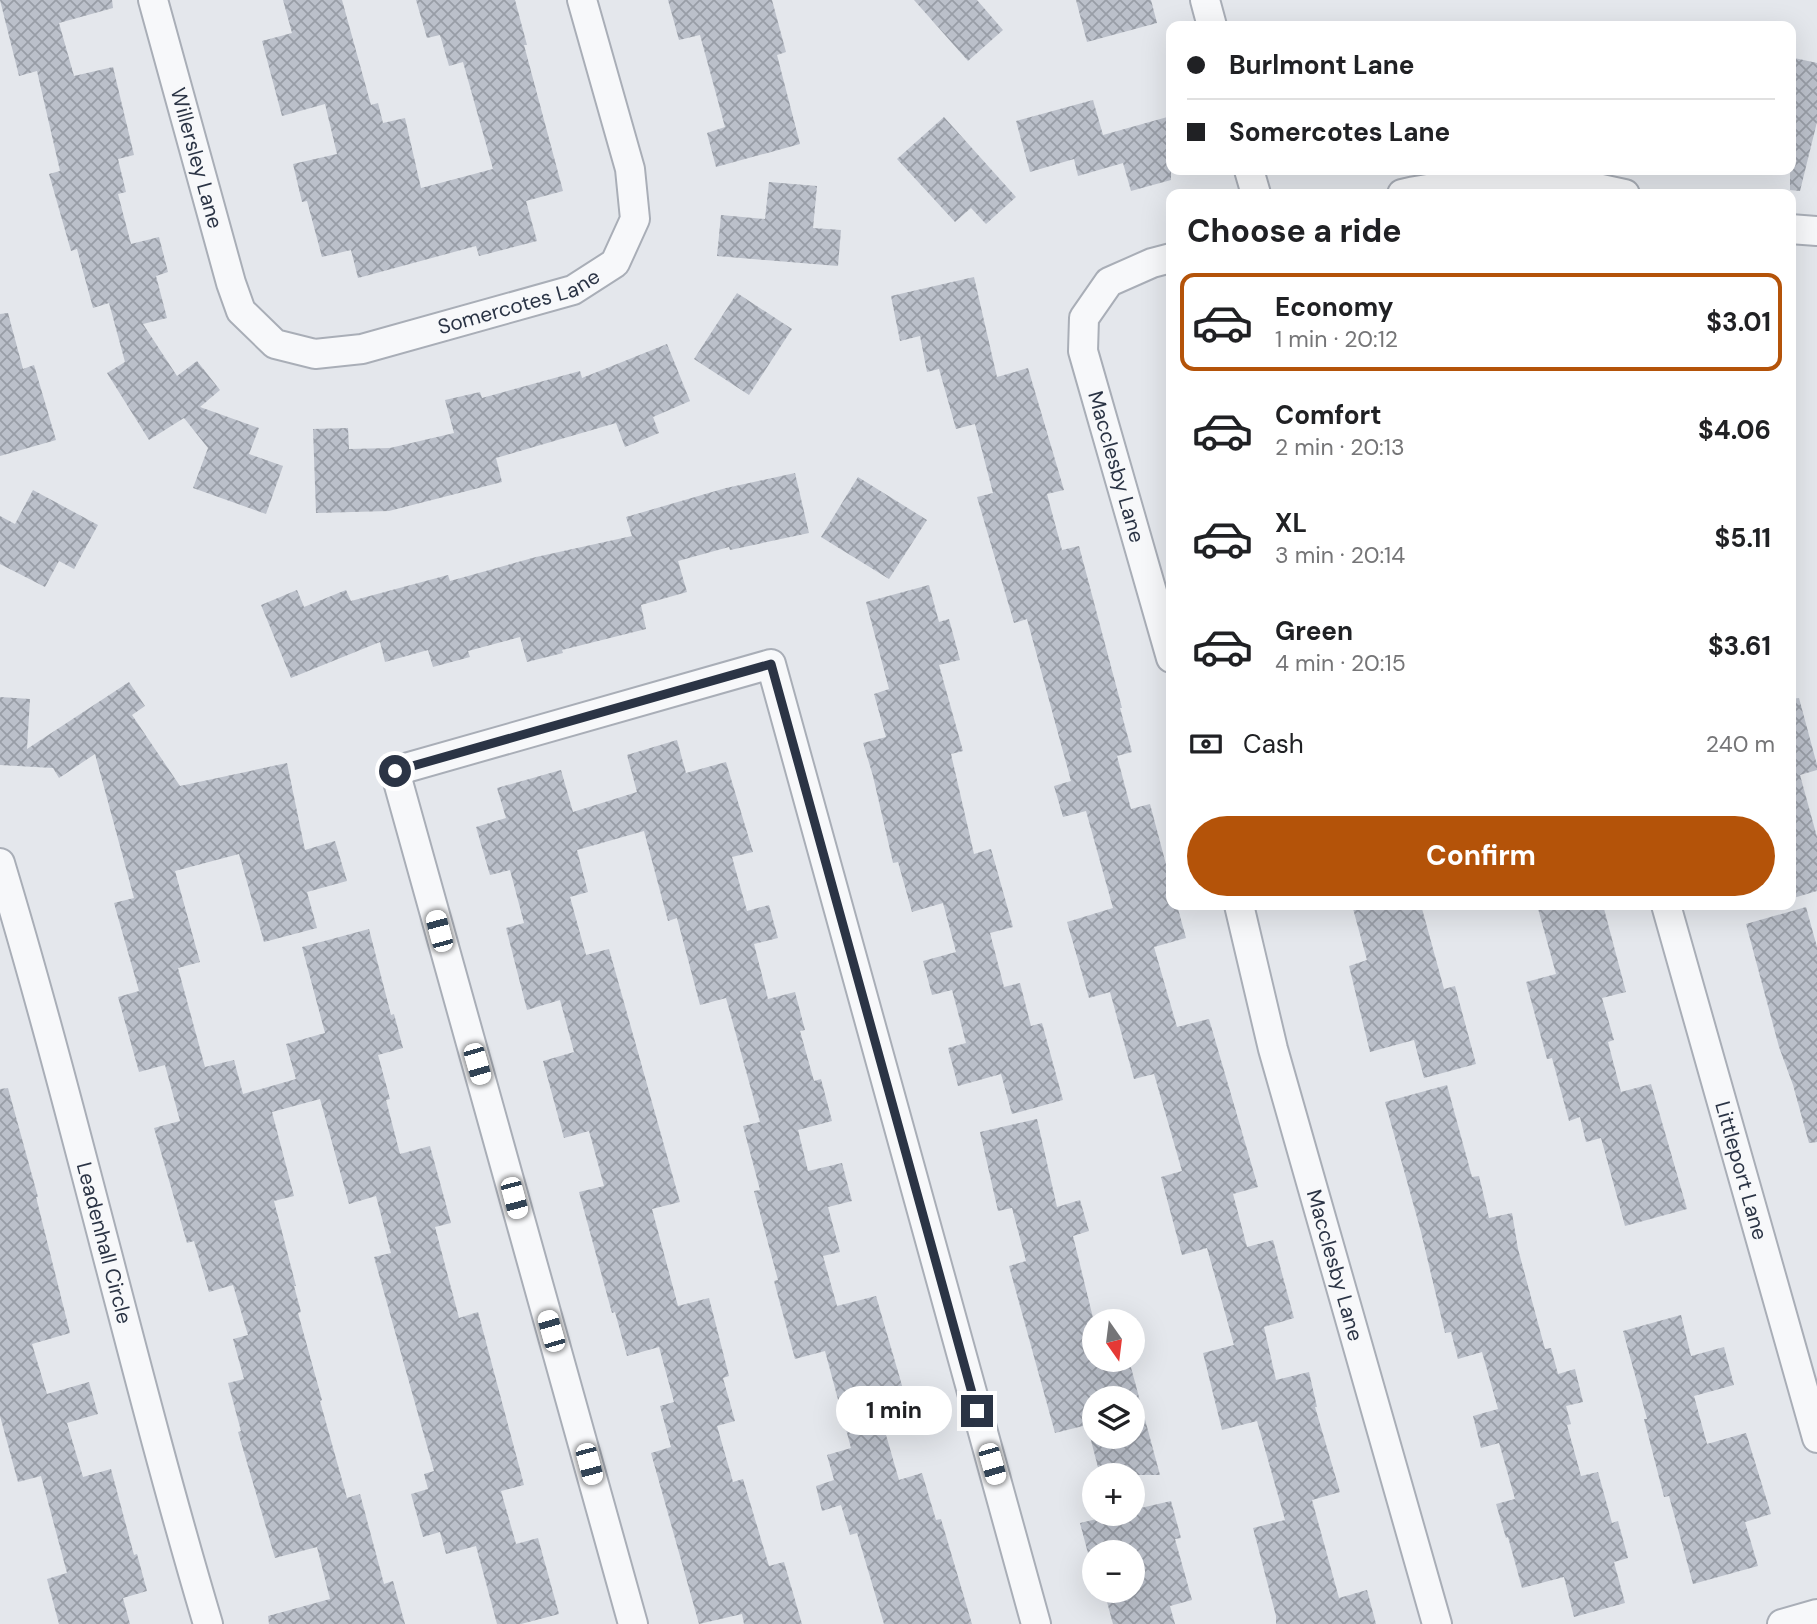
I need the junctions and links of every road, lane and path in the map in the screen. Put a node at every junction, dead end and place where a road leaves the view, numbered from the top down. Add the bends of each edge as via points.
1 (153, 0) edge
2 (582, 0) edge
3 (1205, 0) edge
4 (1211, 21) edge
5 (1431, 189) edge
6 (1598, 189) edge
7 (1796, 229) edge
8 (1817, 231) edge
9 (1166, 259) edge
10 (246, 315) joint
11 (1166, 641) edge
12 (0, 863) edge
13 (1240, 910) edge
14 (1667, 910) edge
15 (1817, 1438) edge
16 (1817, 1614) edge
17 (208, 1624) edge
18 (633, 1624) edge
19 (1036, 1624) edge
20 (1437, 1624) edge
21 (1782, 1624) edge

1 - 10 street, Willersley Lane via 231,283
2 - 10 street, Somercotes Lane via 629,169 635,219 615,263 573,290 362,349 315,354 275,344
3 - 4 street
5 - 6 street via 1521,179
7 - 8 street
9 - 11 street, Macclesby Lane via 1109,282 1084,318 1083,351
12 - 17 street, Leadenhall Circle
13 - 20 street, Macclesby Lane via 1273,1049
14 - 15 street, Littleport Lane
16 - 21 street
18 - 19 street via 395,771 771,664

